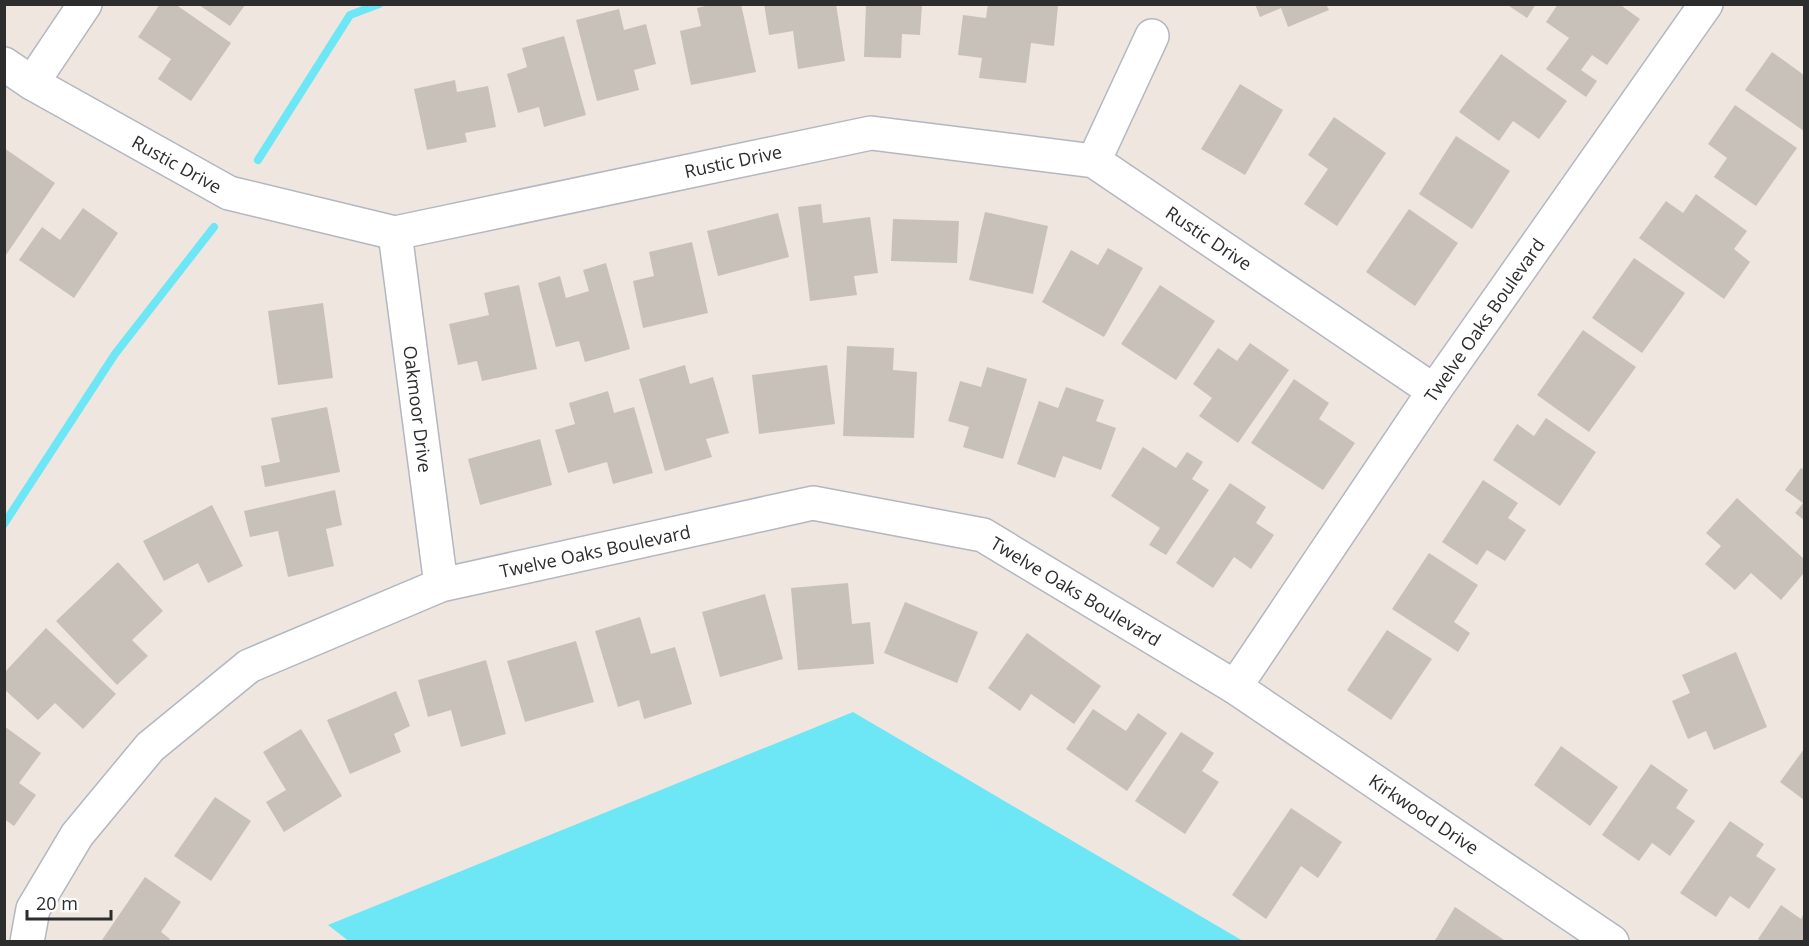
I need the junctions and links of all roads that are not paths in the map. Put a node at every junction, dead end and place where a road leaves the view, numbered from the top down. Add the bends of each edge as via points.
1 (85, 4) edge
2 (1706, 4) edge
3 (1152, 36) dead end
4 (4, 64) edge
5 (32, 83) junction
6 (1094, 161) junction
7 (395, 233) junction
8 (1434, 391) junction
9 (441, 585) junction
10 (1235, 687) junction
11 (27, 942) edge
12 (1612, 942) edge

1 - 5 street
2 - 8 street, Twelve Oaks Boulevard
3 - 6 street
4 - 5 street, Rustic Drive
5 - 7 street, Rustic Drive via 229,193
6 - 7 street, Rustic Drive via 871,133
6 - 8 street, Rustic Drive
7 - 9 street, Oakmoor Drive
8 - 10 street, Twelve Oaks Boulevard
9 - 10 street, Twelve Oaks Boulevard via 813,503 982,535
9 - 11 street, Twelve Oaks Boulevard via 249,666 150,747 77,835 33,909
10 - 12 street, Kirkwood Drive

